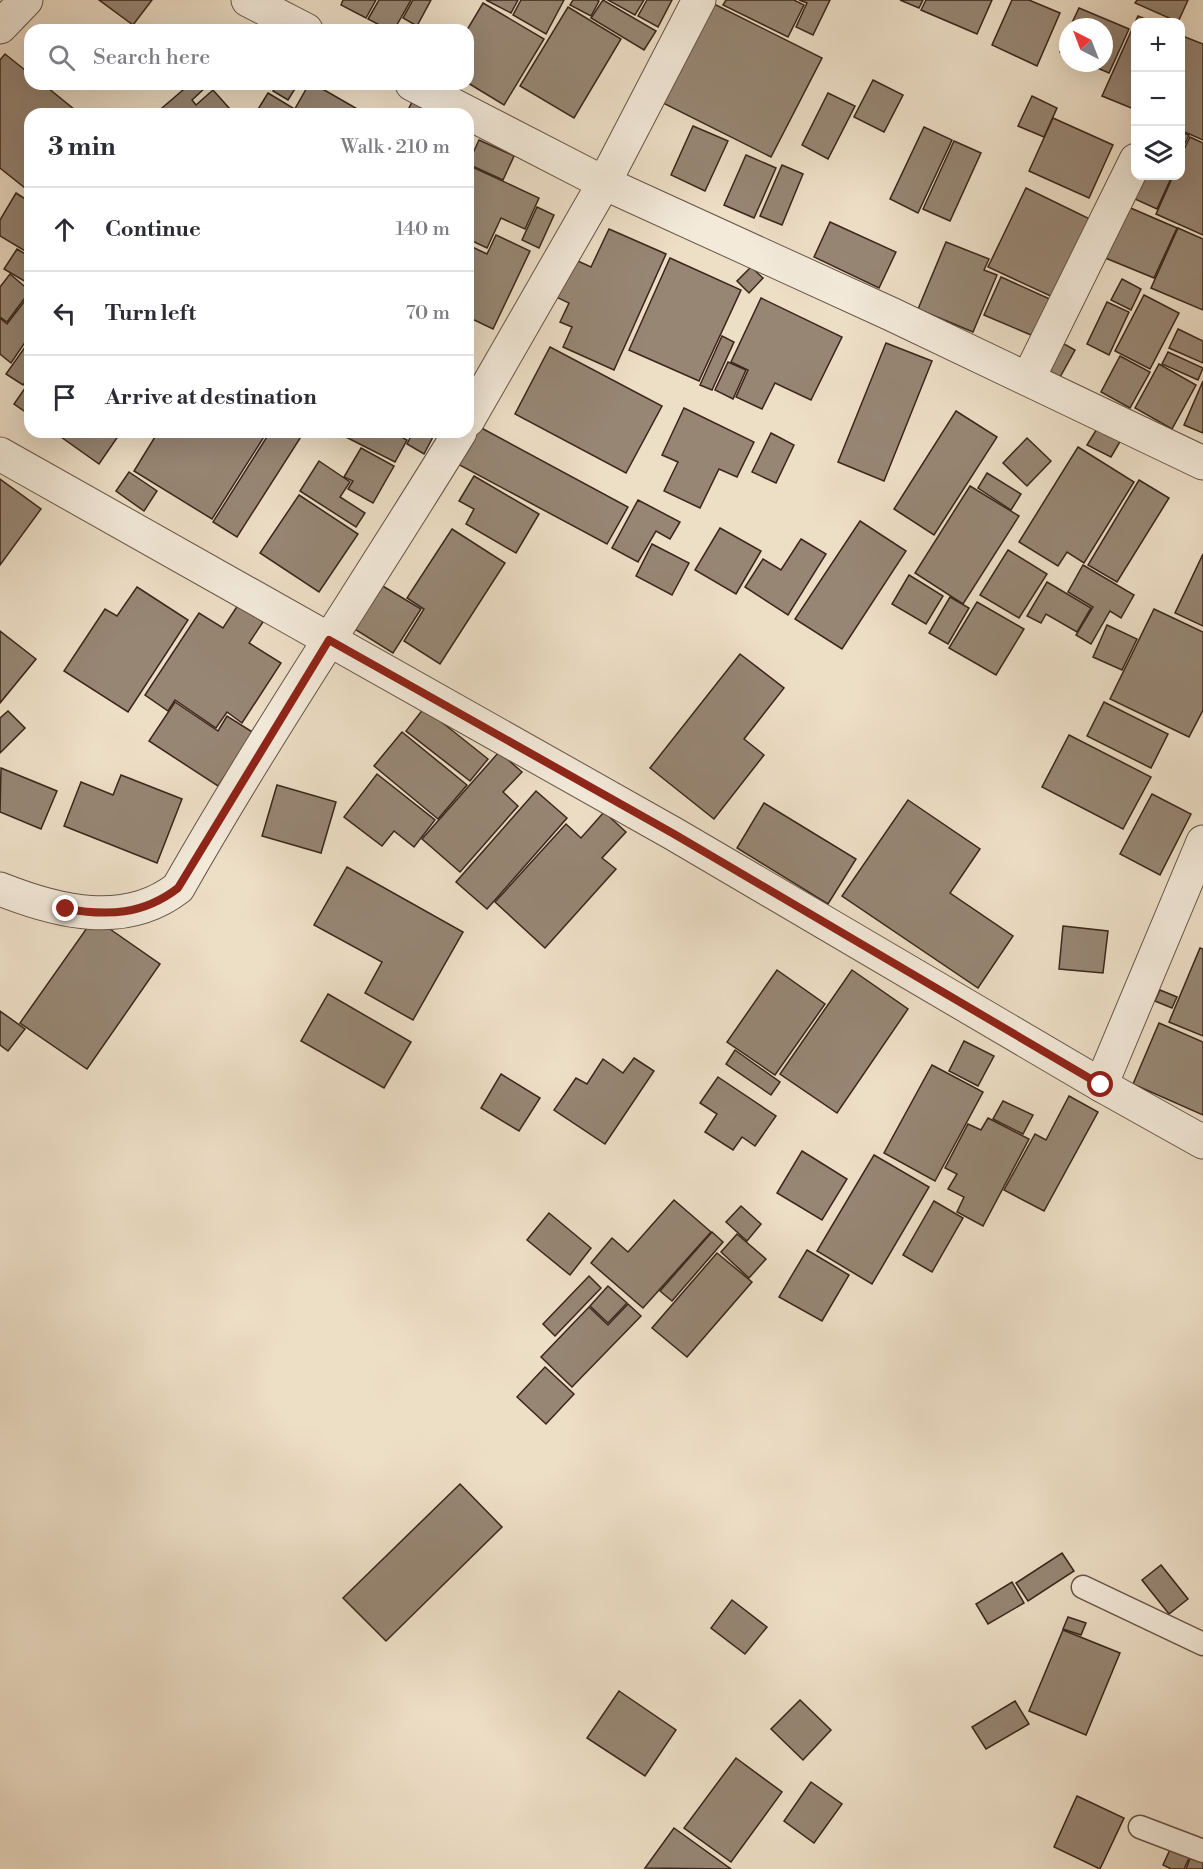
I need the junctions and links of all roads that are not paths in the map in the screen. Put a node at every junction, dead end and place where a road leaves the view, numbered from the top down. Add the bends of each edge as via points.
1 (26, 0) edge
2 (248, 0) edge
3 (699, 0) edge
4 (294, 24) edge
5 (0, 27) edge
6 (424, 90) edge
7 (459, 108) edge
8 (474, 116) edge
9 (1131, 170) edge
10 (604, 183) junction
11 (1028, 379) junction
12 (474, 410) edge
13 (456, 438) edge
14 (0, 454) edge
15 (1203, 463) edge
16 (329, 640) junction
17 (1203, 842) edge
18 (0, 889) edge
19 (1101, 1085) junction
20 (1203, 1142) edge
21 (1083, 1587) dead end
22 (1203, 1644) edge
23 (1140, 1827) dead end
24 (1203, 1851) edge

1 - 5 street
2 - 4 street
3 - 10 street
6 - 7 street
8 - 10 street
9 - 11 street
10 - 11 street
10 - 12 street
11 - 15 street
13 - 16 street
14 - 16 street
16 - 18 street via 178,888 163,900 122,914 92,913
16 - 19 street via 674,834
17 - 19 street
19 - 20 street
21 - 22 lane
23 - 24 lane

